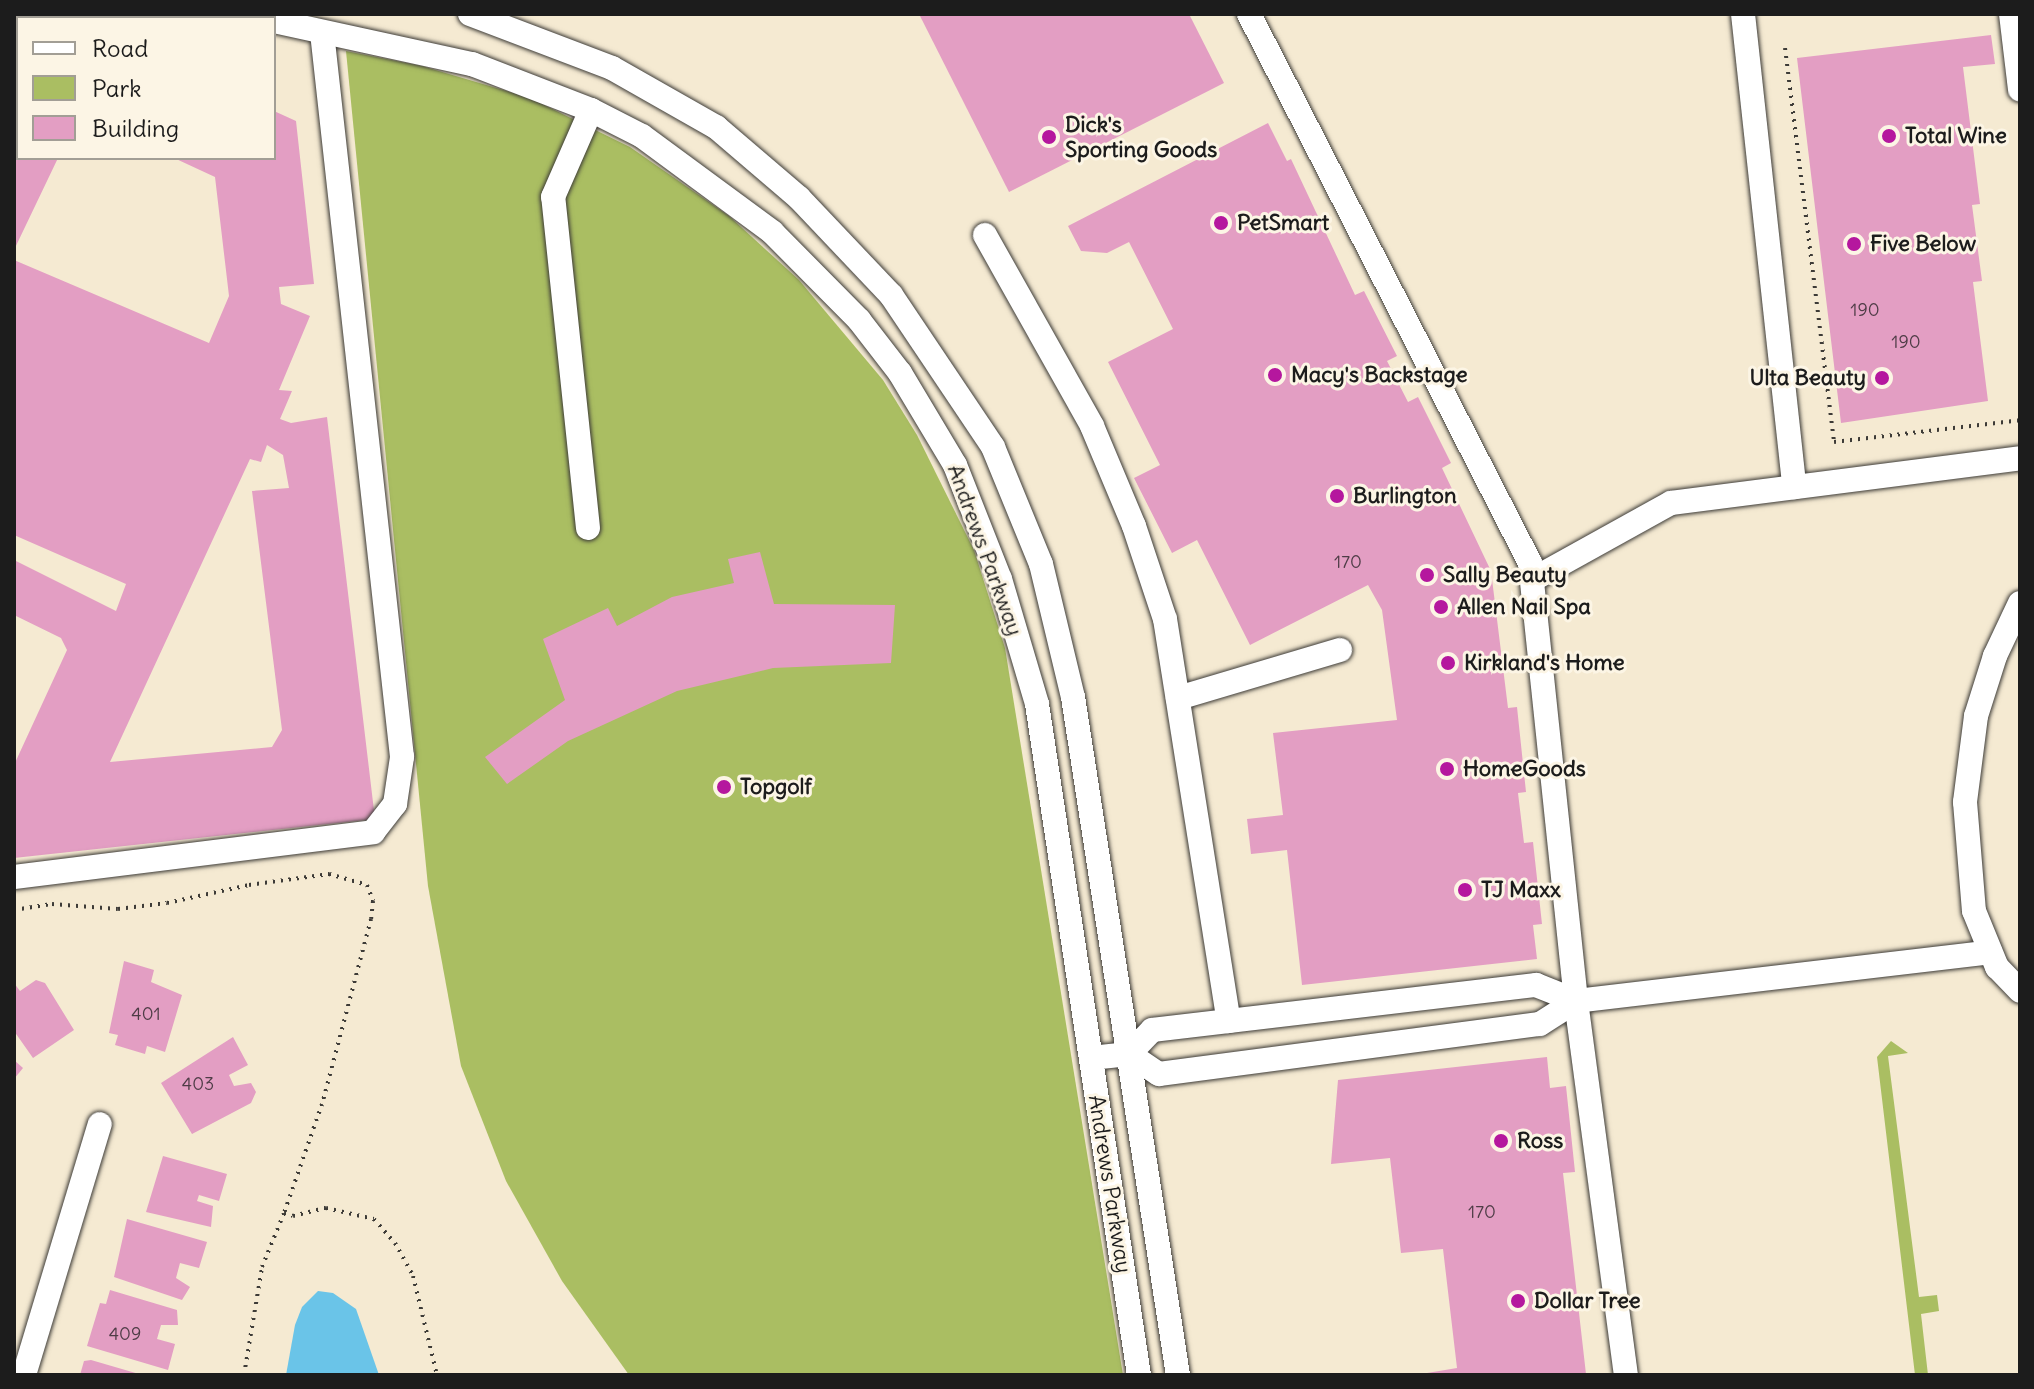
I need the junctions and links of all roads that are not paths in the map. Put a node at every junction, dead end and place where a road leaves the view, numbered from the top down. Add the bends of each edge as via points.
1 (470, 14) edge
2 (1249, 14) edge
3 (1743, 14) edge
4 (2011, 14) edge
5 (276, 21) edge
6 (322, 32) junction
7 (2020, 89) edge
8 (591, 110) junction
9 (985, 235) dead end
10 (891, 295) junction
11 (859, 320) junction
12 (2020, 458) edge
13 (1794, 487) junction
14 (588, 528) dead end
15 (1532, 580) junction
16 (2020, 603) edge
17 (1340, 650) dead end
18 (1178, 698) junction
19 (14, 877) edge
20 (1990, 952) junction
21 (2020, 991) edge
22 (1576, 1001) junction
23 (1229, 1021) junction
24 (1129, 1054) junction
25 (1091, 1058) junction
26 (100, 1124) dead end
27 (25, 1330) edge
28 (24, 1375) edge
29 (1139, 1375) edge
30 (1178, 1375) edge
31 (1626, 1375) edge

1 - 10 street, Andrews Parkway via 612,68 716,127 799,198
2 - 15 street via 1530,563
3 - 13 street
4 - 7 street
5 - 6 street, Andrews Parkway
6 - 8 street, Andrews Parkway via 472,64
6 - 19 street via 402,757 395,804 373,832
8 - 11 street, Andrews Parkway via 665,152 772,232
8 - 14 street via 553,197
9 - 18 street via 1065,373 1116,480 1165,619
10 - 11 street
10 - 24 street, Andrews Parkway via 993,447 1041,564 1073,697
11 - 25 street, Andrews Parkway via 900,373 955,465 1000,579 1037,704
12 - 13 street
13 - 15 street via 1671,503
15 - 22 street
16 - 20 street via 1995,656 1976,716 1965,802 1974,911
17 - 18 street
18 - 23 street
20 - 21 street
20 - 22 street
22 - 23 street via 1536,985
22 - 24 street via 1540,1024 1159,1074
22 - 31 street
23 - 24 street via 1152,1030
24 - 25 street
24 - 30 street, Andrews Parkway
25 - 29 street, Andrews Parkway
26 - 27 street
27 - 28 street

